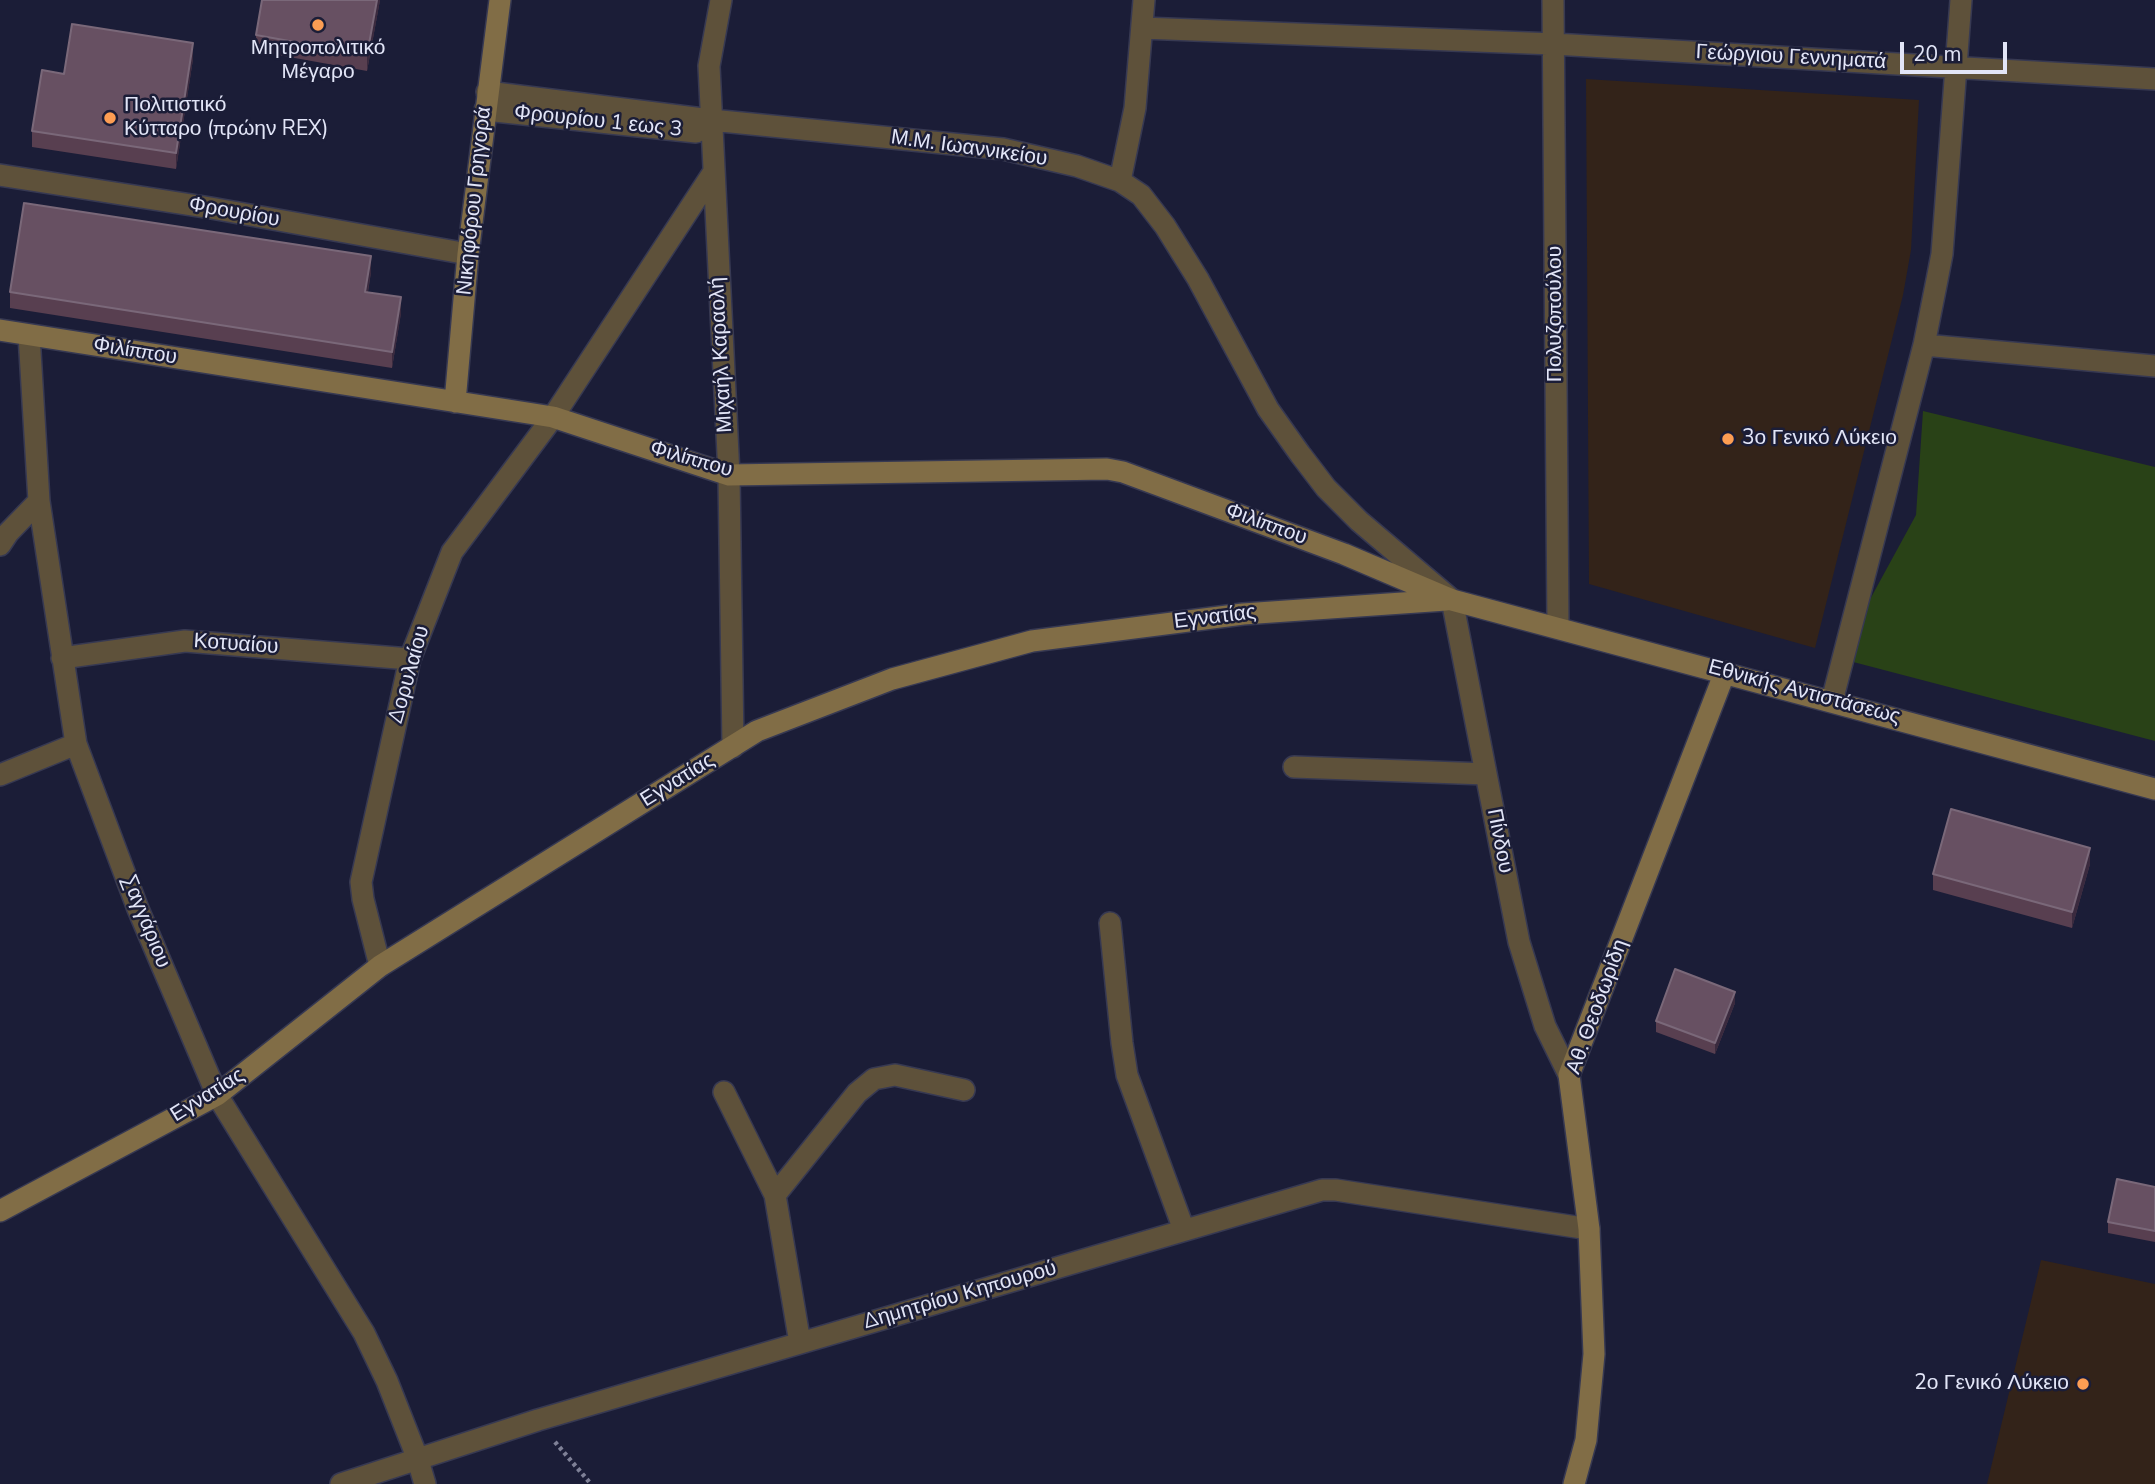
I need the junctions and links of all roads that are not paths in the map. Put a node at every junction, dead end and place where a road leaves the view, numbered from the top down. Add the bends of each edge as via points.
1 (500, 0) edge
2 (721, 0) edge
3 (1144, 0) edge
4 (1553, 0) edge
5 (1961, 0) edge
6 (1142, 28) junction
7 (1554, 44) junction
8 (1957, 67) junction
9 (2155, 79) edge
10 (486, 101) junction
11 (711, 127) junction
12 (713, 173) junction
13 (0, 175) edge
14 (1120, 181) junction
15 (468, 254) junction
16 (0, 330) edge
17 (29, 335) junction
18 (1924, 345) junction
19 (2155, 366) edge
20 (455, 402) junction
21 (553, 417) junction
22 (729, 475) junction
23 (39, 501) junction
24 (0, 545) edge
25 (1452, 600) junction
26 (1559, 627) junction
27 (62, 658) junction
28 (410, 659) junction
29 (1725, 672) junction
30 (1832, 701) junction
31 (76, 744) junction
32 (733, 747) junction
33 (1294, 767) dead end
34 (0, 775) edge
35 (1486, 775) junction
36 (2155, 789) edge
37 (1110, 923) dead end
38 (380, 966) junction
39 (1569, 1075) junction
40 (964, 1090) dead end
41 (723, 1092) dead end
42 (217, 1095) junction
43 (775, 1195) junction
44 (0, 1211) edge
45 (1589, 1229) junction
46 (1184, 1230) junction
47 (800, 1343) junction
48 (417, 1457) junction
49 (341, 1484) edge
50 (425, 1484) edge
51 (1574, 1484) edge

1 - 10 street, Νικηφόρου Γρηγορά
2 - 11 street, Μιχαήλ Καραολή via 709,65
3 - 6 street
4 - 7 street, Πολυζοπούλου
5 - 8 street
6 - 7 street, Γεώργιου Γεννηματά
6 - 14 street via 1135,108
7 - 8 street, Γεώργιου Γεννηματά
7 - 26 street, Πολυζοπούλου
8 - 9 street, Γεώργιου Γεννηματά
8 - 18 street via 1942,254
10 - 11 street, Φρουρίου 1 εως 3
10 - 15 street, Νικηφόρου Γρηγορά
11 - 12 street, Μιχαήλ Καραολή
11 - 14 street, Μ.Μ. Ιωαννικείου via 1003,149
12 - 21 street
12 - 22 street, Μιχαήλ Καραολή
13 - 15 street, Φρουρίου
14 - 25 street, Μ.Μ. Ιωαννικείου via 1141,195 1165,226 1268,409 1326,488
15 - 20 street, Νικηφόρου Γρηγορά
16 - 17 street, Φιλίππου
17 - 20 street, Φιλίππου
17 - 23 street, Σαγγάριου
18 - 19 street
18 - 30 street
20 - 21 street, Φιλίππου
21 - 22 street, Φιλίππου
21 - 28 street, Δορυλαίου via 457,543
22 - 25 street, Φιλίππου via 1107,469 1344,554
22 - 32 street, Μιχαήλ Καραολή
23 - 24 street
23 - 27 street, Σαγγάριου
25 - 26 street, Εθνικής Αντιστάσεως
25 - 32 street, Εγνατίας via 1243,614 1032,641 892,679 757,731
25 - 35 street, Πίνδου
26 - 29 street, Εθνικής Αντιστάσεως
27 - 28 street, Κοτυαίου via 185,641
27 - 31 street, Σαγγάριου
28 - 38 street, Δορυλαίου via 361,882
29 - 30 street, Εθνικής Αντιστάσεως
29 - 39 street, Αθ. Θεοδωρίδη
30 - 36 street, Εθνικής Αντιστάσεως
31 - 34 street
31 - 42 street, Σαγγάριου via 138,909
32 - 38 street, Εγνατίας
33 - 35 street
35 - 39 street, Πίνδου via 1519,942 1545,1026
37 - 46 street via 1127,1075
38 - 42 street, Εγνατίας
39 - 45 street, Αθ. Θεοδωρίδη
40 - 43 street via 906,1076 874,1079 857,1093
41 - 43 street
42 - 44 street, Εγνατίας
42 - 48 street, Σαγγάριου via 364,1333
43 - 47 street
45 - 46 street, Δημητρίου Κηπουρού via 1329,1190
45 - 51 street, Αθ. Θεοδωρίδη via 1594,1354 1586,1440
46 - 47 street, Δημητρίου Κηπουρού
47 - 48 street, Δημητρίου Κηπουρού
48 - 49 street, Δημητρίου Κηπουρού
48 - 50 street, Σαγγάριου

